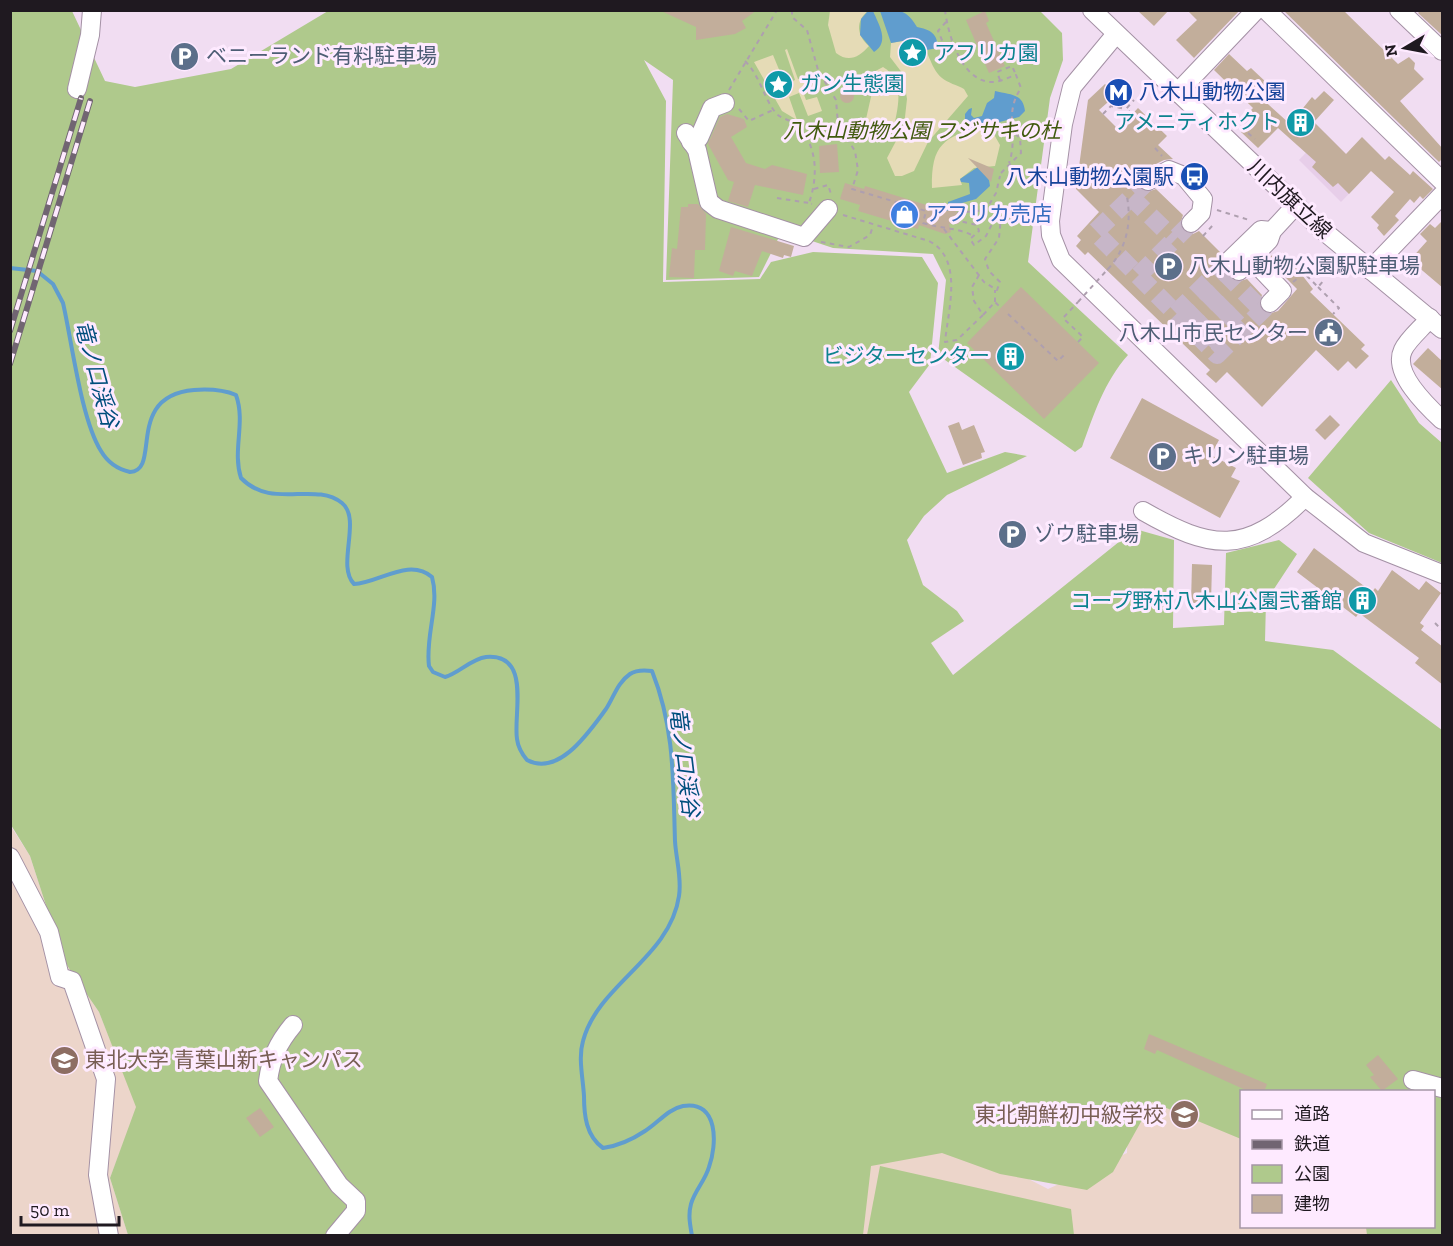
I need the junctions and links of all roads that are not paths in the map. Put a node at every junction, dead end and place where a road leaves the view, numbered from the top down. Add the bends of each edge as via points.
1 (92, 10) edge
2 (1092, 10) edge
3 (1256, 10) edge
4 (1266, 10) edge
5 (1399, 10) edge
6 (1116, 34) junction
7 (1443, 51) edge
8 (77, 90) dead end
9 (1177, 93) junction
10 (725, 103) road end
11 (1148, 181) tunnel mouth
12 (1443, 181) edge
13 (1296, 205) junction
14 (1439, 205) edge
15 (828, 209) road end
16 (1191, 223) tunnel mouth
17 (1370, 270) junction
18 (1252, 274) tunnel mouth
19 (1436, 324) edge
20 (1443, 420) edge
21 (1305, 497) junction
22 (1143, 511) dead end
23 (1443, 574) edge
24 (10, 857) edge
25 (293, 1025) dead end
26 (1413, 1080) dead end
27 (1443, 1088) edge
28 (109, 1236) edge
29 (335, 1236) edge

1 - 8 street
2 - 6 street, 川内旗立線
3 - 9 street
4 - 12 street
5 - 7 street
6 - 9 street, 川内旗立線
6 - 21 street via 1081,75 1067,102 1050,221 1055,249 1068,270
9 - 13 street, 川内旗立線
10 - 15 street via 712,108 699,138 688,137 699,156 710,202 718,209 804,237
11 - 16 street via 1169,170 1184,176 1203,199 1201,213
13 - 17 street, 川内旗立線
13 - 18 street via 1272,231
14 - 17 street
17 - 19 street, 川内旗立線
19 - 20 street via 1402,351 1401,362 1423,403
21 - 22 street via 1270,529 1242,540 1197,538
21 - 23 street via 1364,543
24 - 28 street via 49,932 60,977 72,981 106,1078 98,1175
25 - 29 street via 278,1043 268,1081 339,1185 356,1201 356,1211
26 - 27 street

